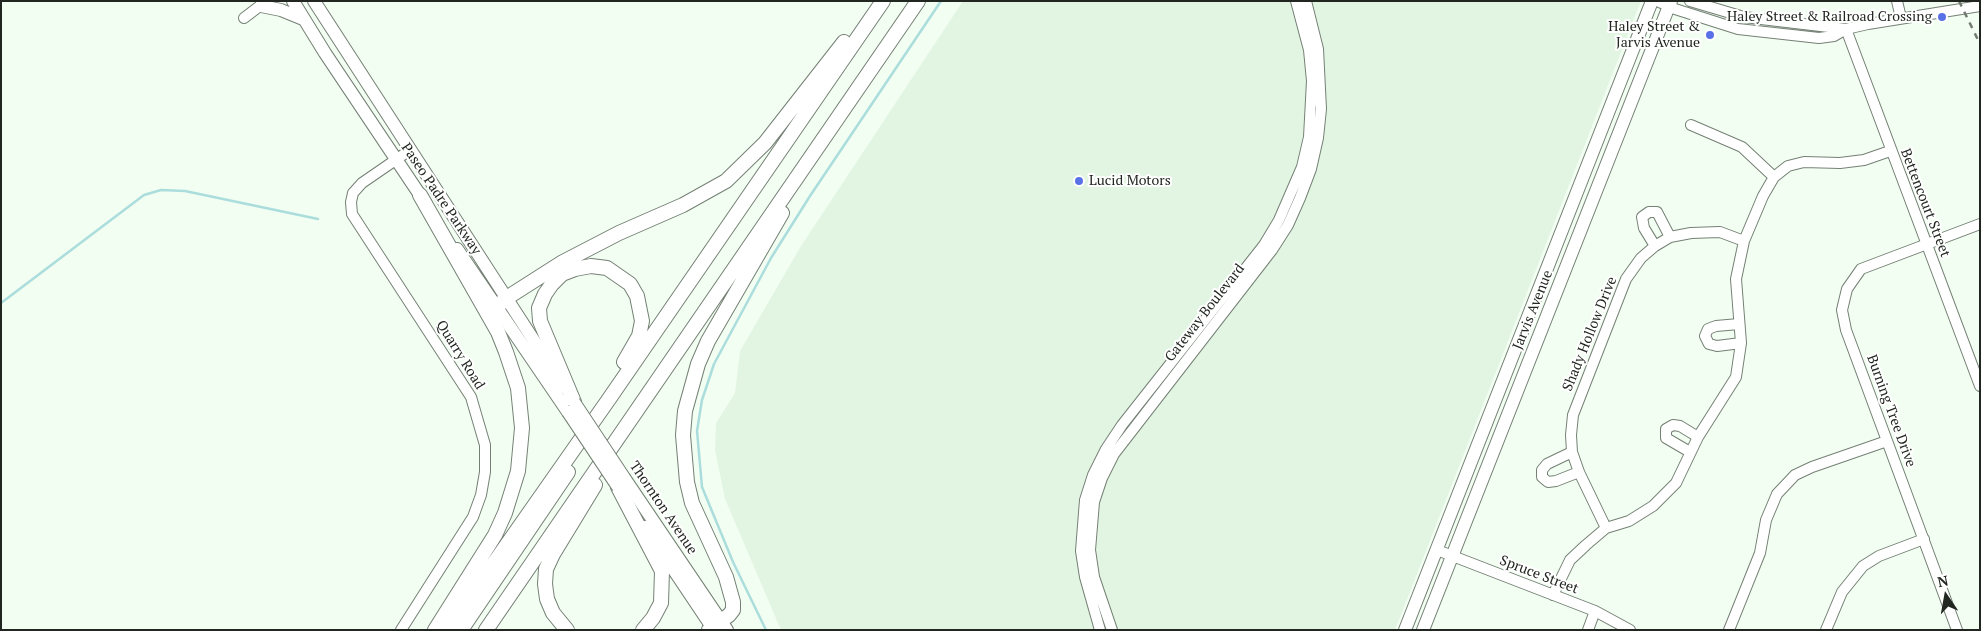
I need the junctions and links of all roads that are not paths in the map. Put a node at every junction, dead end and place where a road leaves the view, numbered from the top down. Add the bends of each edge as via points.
1 (293, 1) edge
2 (314, 1) edge
3 (324, 1) edge
4 (882, 1) edge
5 (891, 1) edge
6 (918, 1) edge
7 (1296, 1) edge
8 (1306, 1) edge
9 (1652, 1) edge
10 (1690, 1) edge
11 (1897, 1) edge
12 (263, 3) edge
13 (1666, 3) edge
14 (1980, 6) edge
15 (874, 14) junction
16 (244, 18) dead end
17 (1901, 18) junction
18 (303, 19) junction
19 (1846, 29) junction
20 (844, 109) junction
21 (387, 113) junction
22 (1691, 125) dead end
23 (410, 150) junction
24 (1890, 151) junction
25 (396, 160) junction
26 (1774, 177) junction
27 (420, 195) junction
28 (1980, 224) edge
29 (1670, 238) junction
30 (1744, 241) junction
31 (1926, 243) junction
32 (1654, 246) junction
33 (501, 303) junction
34 (1739, 324) junction
35 (1741, 343) junction
36 (667, 366) junction
37 (1980, 386) edge
38 (571, 407) junction
39 (1698, 437) junction
40 (1887, 441) junction
41 (1572, 452) junction
42 (1690, 452) junction
43 (1579, 472) junction
44 (622, 483) junction
45 (520, 523) junction
46 (1606, 528) junction
47 (1924, 539) junction
48 (1437, 550) junction
49 (1452, 556) junction
50 (1552, 595) junction
51 (1595, 611) junction
52 (717, 628) edge
53 (401, 630) edge
54 (435, 630) edge
55 (447, 630) edge
56 (461, 630) edge
57 (486, 630) edge
58 (567, 630) edge
59 (643, 630) edge
60 (1100, 630) edge
61 (1112, 630) edge
62 (1405, 630) edge
63 (1423, 630) edge
64 (1588, 630) edge
65 (1630, 630) edge
66 (1729, 630) edge
67 (1826, 630) edge
68 (1957, 630) edge

1 - 18 main road, Paseo Padre Parkway
2 - 21 main road, Paseo Padre Parkway
3 - 21 main road via 388,103
4 - 15 highway
5 - 56 highway
6 - 20 highway
7 - 60 street, Gateway Boulevard via 1309,50 1312,82 1309,137 1302,166 1279,220 1264,245 1122,425 1093,475 1085,500 1081,551
8 - 61 street, Gateway Boulevard via 1318,48 1321,109 1311,169 1300,198 1272,250 1114,454 1094,502 1090,550 1094,576
9 - 48 main road, Jarvis Avenue
10 - 19 street via 1744,17
11 - 17 street
12 - 16 street
12 - 18 main road
13 - 19 street via 1738,29 1758,32 1819,38 1834,36
13 - 49 main road, Jarvis Avenue
14 - 17 street
15 - 33 highway via 844,42 766,143 726,181 683,205 580,252
15 - 45 highway
17 - 19 street
18 - 25 main road, Paseo Padre Parkway
19 - 24 street, Bettencourt Street
20 - 36 highway
20 - 52 highway via 708,341 690,387 683,435 686,474 695,510 731,592 732,610
21 - 23 main road, Paseo Padre Parkway
22 - 26 street via 1742,147
23 - 25 street, Quarry Road
23 - 33 main road, Paseo Padre Parkway
24 - 26 street via 1864,160 1804,162 1788,166
24 - 31 street, Bettencourt Street
25 - 27 main road, Paseo Padre Parkway
25 - 53 street, Quarry Road via 353,193 352,214 471,397 485,445 485,472 473,517
26 - 30 street
27 - 33 main road, Paseo Padre Parkway
27 - 54 highway via 498,332 518,388 522,428 518,471 505,513 495,535
28 - 31 street, Burning Tree Drive
29 - 30 street, Shady Hollow Drive via 1720,232
29 - 32 street, Shady Hollow Drive
29 - 32 street via 1657,212 1648,212 1642,217
30 - 34 street via 1736,279
31 - 37 street, Bettencourt Street
31 - 40 street, Burning Tree Drive via 1861,269 1847,289 1842,310 1846,330
32 - 41 street, Shady Hollow Drive via 1626,279 1573,415
33 - 38 main road, Paseo Padre Parkway
34 - 35 street
34 - 35 street via 1716,326 1708,329 1705,336 1709,344 1716,346
35 - 39 street via 1736,377
36 - 57 highway
36 - 58 highway via 546,569 547,599 553,613
38 - 44 main road, Thornton Avenue, bridge
38 - 45 highway via 544,336 540,308 552,284 562,274 591,266 607,268 630,284 637,296 642,321 639,336
39 - 42 street
39 - 42 street via 1680,426 1666,429 1666,438
40 - 47 street, Burning Tree Drive
40 - 66 street via 1795,475 1777,494 1766,520 1760,553
41 - 43 street, Shady Hollow Drive
41 - 43 street via 1547,464 1542,470 1542,477 1548,482 1556,481
42 - 46 street via 1676,483 1653,506 1629,521
43 - 46 street, Shady Hollow Drive
44 - 52 main road, Thornton Avenue
44 - 59 highway via 662,572 661,603
45 - 55 highway
46 - 50 street via 1570,560
47 - 67 street via 1879,556 1863,566 1842,592
47 - 68 street, Burning Tree Drive
48 - 49 street, Spruce Street
48 - 62 main road, Jarvis Avenue
49 - 50 street, Spruce Street
49 - 63 main road, Jarvis Avenue
50 - 51 street, Spruce Street
51 - 64 street
51 - 65 street, Spruce Street

